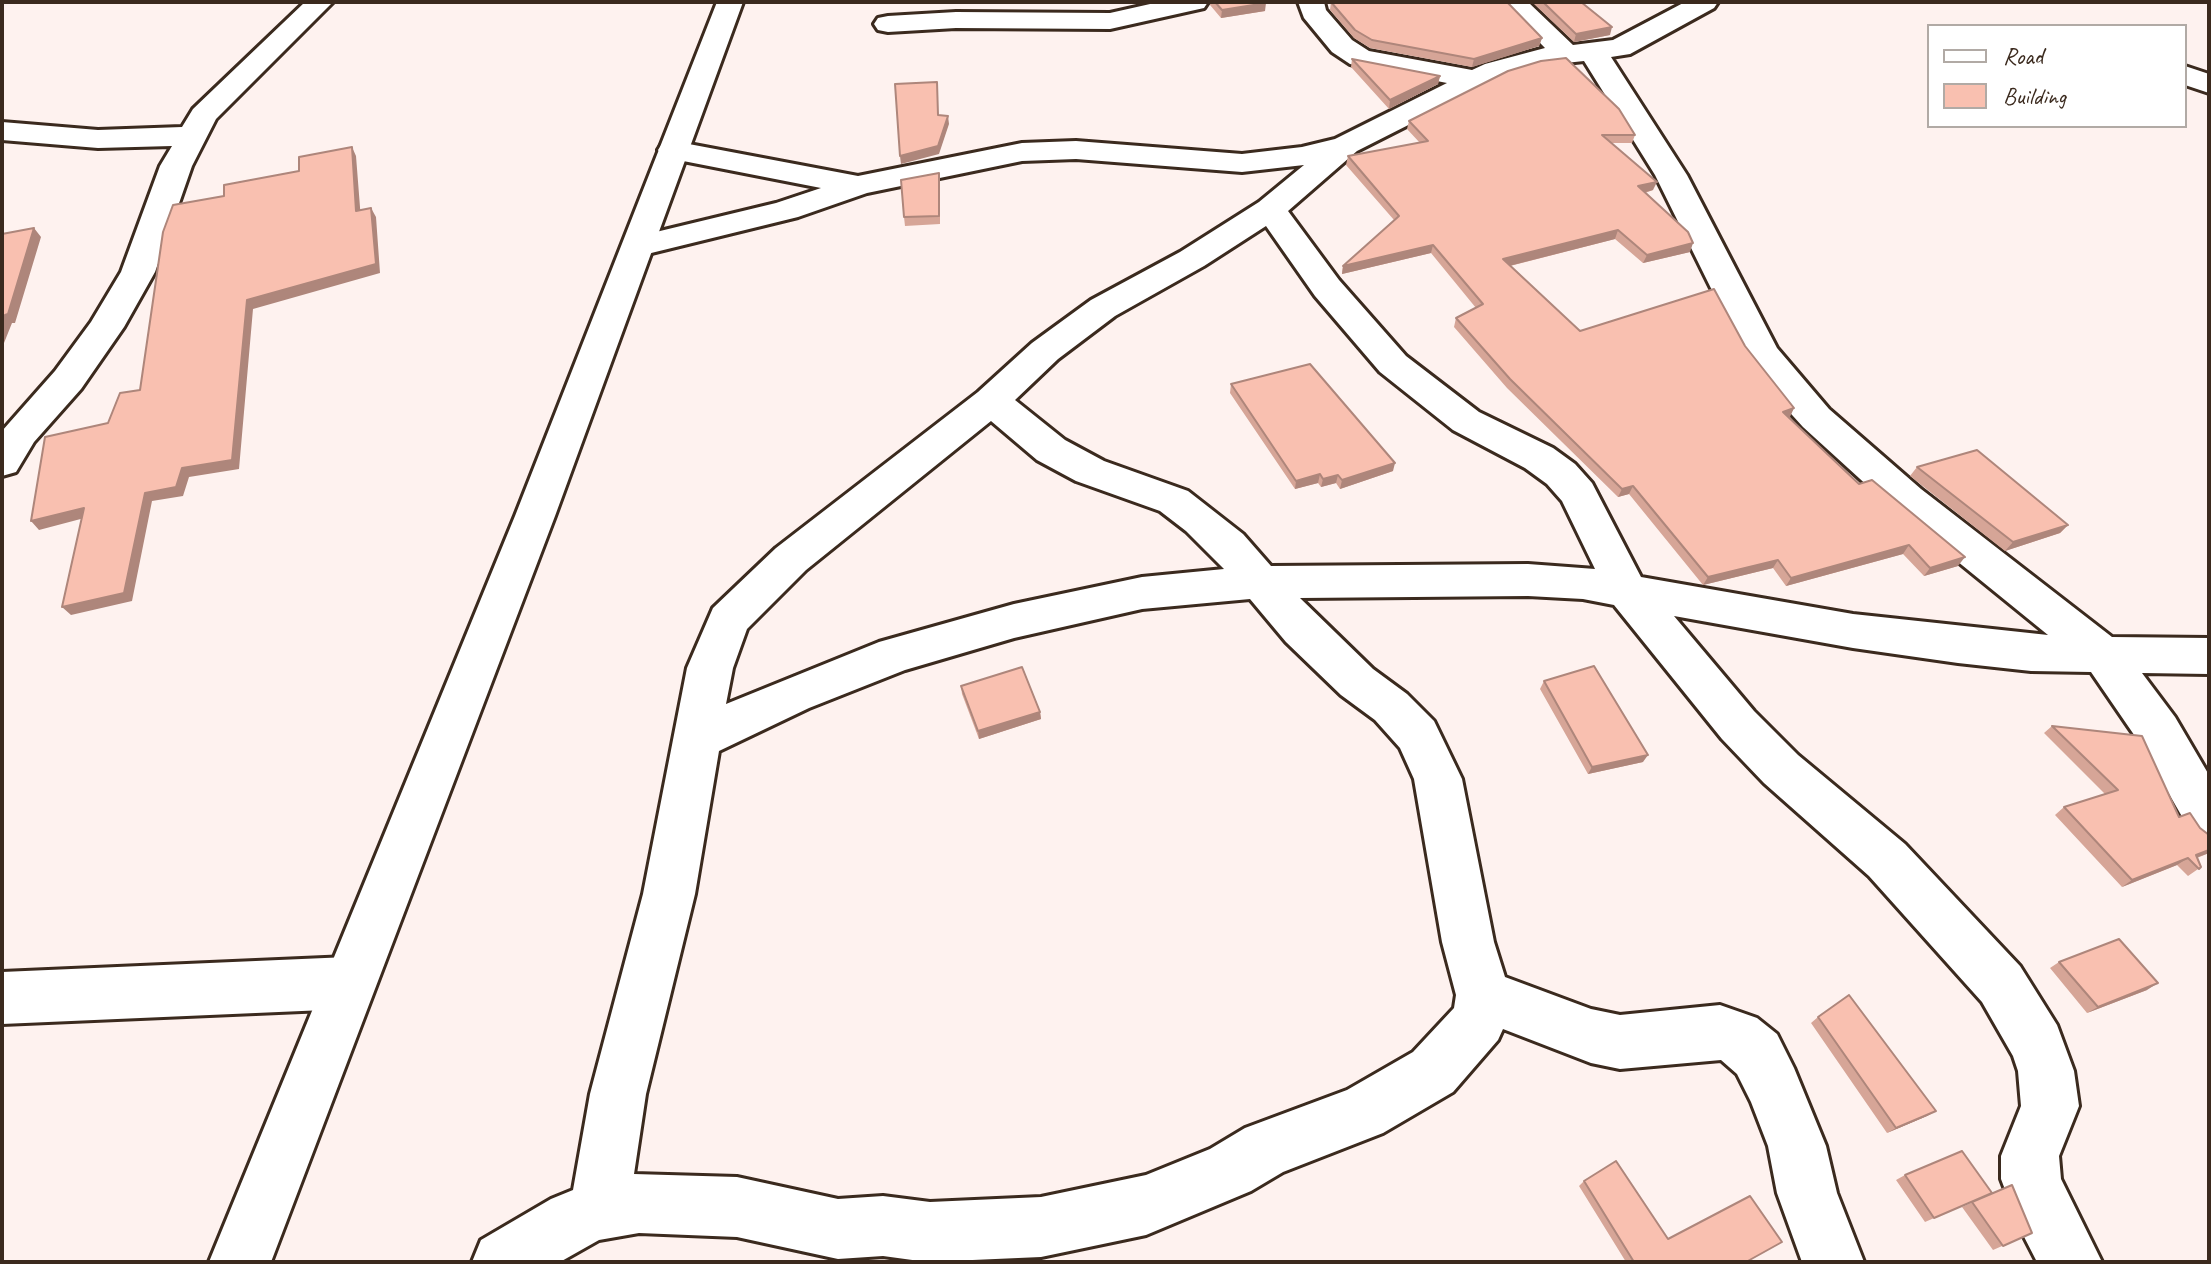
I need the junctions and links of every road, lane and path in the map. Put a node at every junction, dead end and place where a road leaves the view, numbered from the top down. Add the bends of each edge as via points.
1 (320, 2) edge
2 (730, 2) edge
3 (1195, 2) edge
4 (1311, 2) edge
5 (1513, 2) edge
6 (1705, 2) edge
7 (888, 24) dead end
8 (1581, 53) junction
9 (2187, 76) edge
10 (1472, 79) junction
11 (2209, 84) edge
12 (2, 131) edge
13 (189, 136) junction
14 (1346, 145) junction
15 (673, 150) junction
16 (859, 185) junction
17 (1270, 209) junction
18 (639, 246) junction
19 (991, 401) junction
20 (2, 462) edge
21 (1259, 582) junction
22 (1626, 589) junction
23 (2105, 656) junction
24 (2209, 656) edge
25 (699, 738) junction
26 (2209, 819) edge
27 (348, 983) junction
28 (1483, 995) junction
29 (2, 998) edge
30 (599, 1210) junction
31 (240, 1262) edge
32 (503, 1262) edge
33 (1833, 1262) edge
34 (2071, 1262) edge

1 - 13 street via 224,92
2 - 15 street
3 - 7 street via 1110,21
4 - 10 street via 1313,12 1342,46 1360,58
5 - 8 street
6 - 8 street via 1631,43
8 - 10 street via 1515,63
8 - 23 street via 1627,103 1671,175 1761,353 1786,385 1907,499
9 - 11 street
10 - 14 street
12 - 13 street via 98,139
13 - 20 street via 138,272 106,327
14 - 16 street via 1242,163 1049,149
14 - 17 street
15 - 16 street
15 - 18 street
16 - 18 street via 787,210
17 - 19 street via 1103,308
17 - 22 street via 1327,288 1393,364 1466,421 1561,474 1597,525
18 - 27 street
19 - 21 street via 1051,450 1090,471 1174,501 1228,545
19 - 25 street via 791,559 728,620 710,668
21 - 22 street via 1528,580
21 - 25 street via 1142,593 1014,621 895,655
21 - 28 street via 1302,630 1391,707 1430,758
22 - 23 street via 1898,637
22 - 34 street via 1738,725 1887,860 2001,984 2037,1044 2046,1071 2050,1106 2030,1156 2031,1179
23 - 24 street
23 - 26 street via 2158,731
25 - 30 street via 669,894 618,1094
27 - 29 street
27 - 31 street
28 - 30 street via 1479,1021 1433,1072 1363,1113 1266,1149 1146,1205 1041,1227 930,1232 883,1226 838,1229 737,1207 639,1203
28 - 33 street via 1620,1042 1720,1032 1737,1037 1757,1054 1774,1088
30 - 32 street via 572,1220

